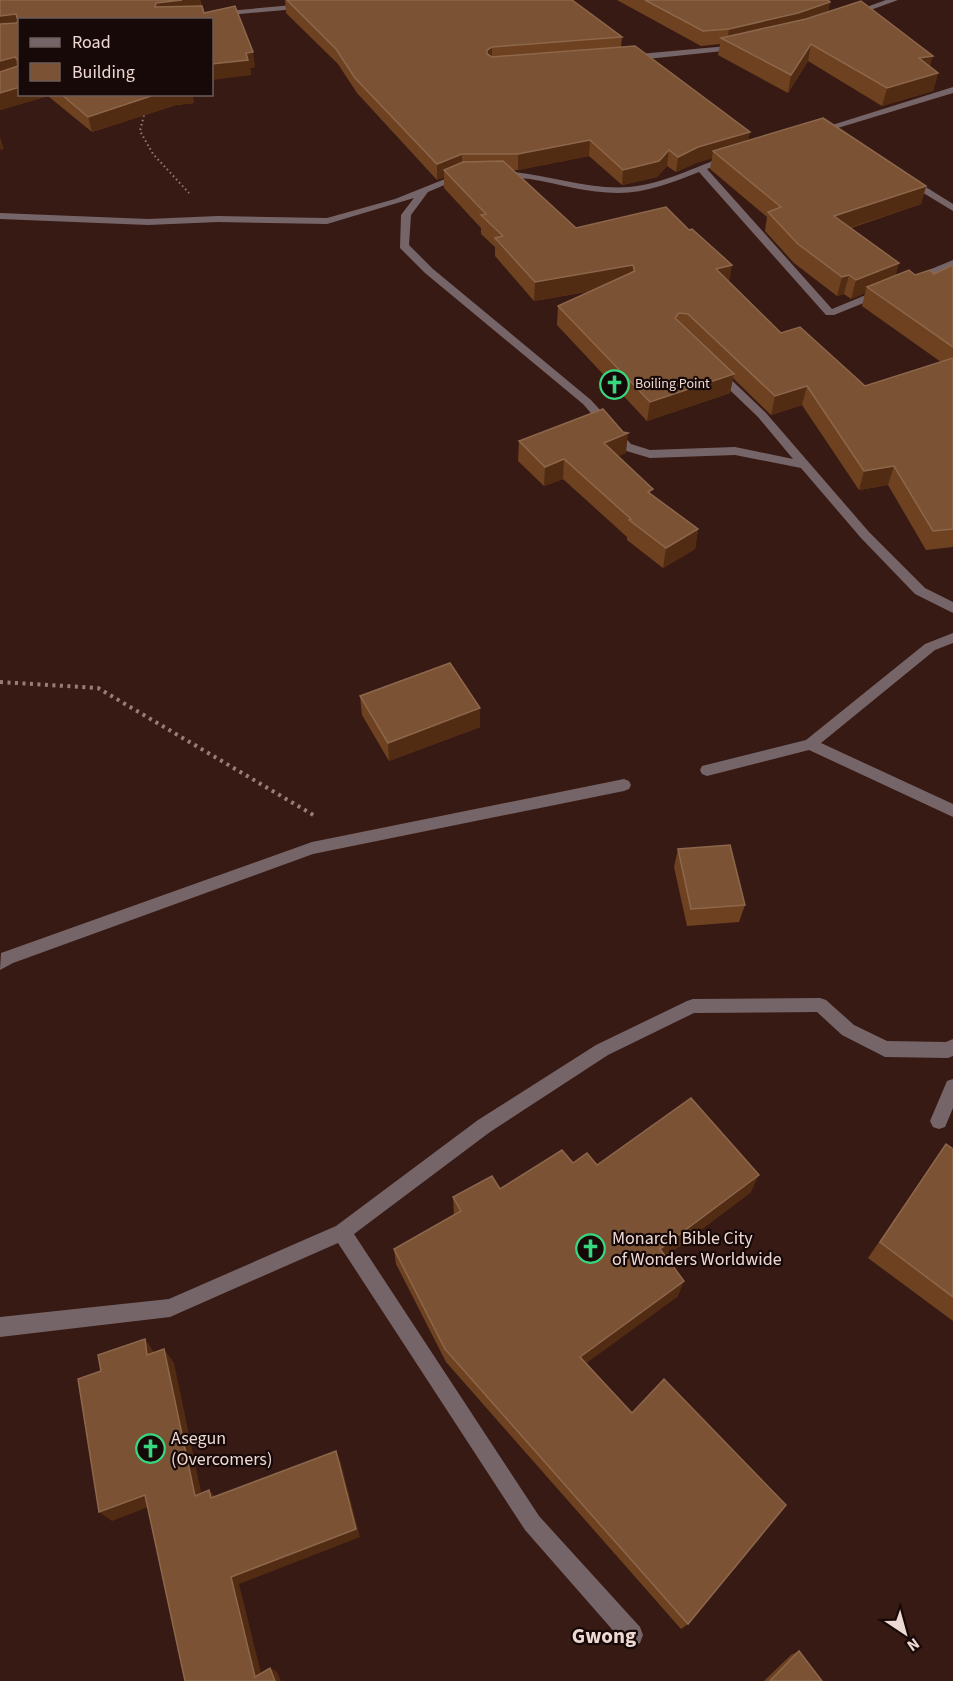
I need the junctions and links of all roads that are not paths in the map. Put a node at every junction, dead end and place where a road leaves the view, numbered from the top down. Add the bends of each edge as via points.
1 (894, 0) edge
2 (318, 5) edge
3 (211, 15) edge
4 (841, 18) edge
5 (747, 44) edge
6 (622, 58) edge
7 (953, 90) edge
8 (802, 136) edge
9 (734, 157) edge
10 (700, 167) junction
11 (485, 174) edge
12 (474, 175) edge
13 (904, 177) edge
14 (427, 188) junction
15 (953, 208) edge
16 (0, 216) edge
17 (953, 262) edge
18 (705, 360) edge
19 (805, 465) junction
20 (953, 608) edge
21 (953, 638) edge
22 (810, 744) junction
23 (706, 770) dead end
24 (624, 785) dead end
25 (953, 811) edge
26 (0, 963) edge
27 (953, 1047) edge
28 (953, 1087) edge
29 (939, 1121) dead end
30 (342, 1232) junction
31 (0, 1327) edge
32 (632, 1635) dead end

1 - 4 street
2 - 3 street
5 - 6 street via 727,50
7 - 8 street
9 - 10 street
10 - 11 street via 686,175 621,191
10 - 17 street via 830,313
12 - 14 street via 462,175
13 - 15 street
14 - 16 street via 398,201 327,221 148,222
14 - 19 street via 406,215 404,246 587,402 627,447 650,454 735,451
18 - 19 street via 762,415
19 - 20 street via 920,591
21 - 22 street via 930,647
22 - 23 street
22 - 25 street
24 - 26 street via 312,848
27 - 30 street via 885,1049 848,1030 820,1005 693,1006 602,1050 484,1126
28 - 29 street
30 - 31 street via 170,1308
30 - 32 street via 532,1523

